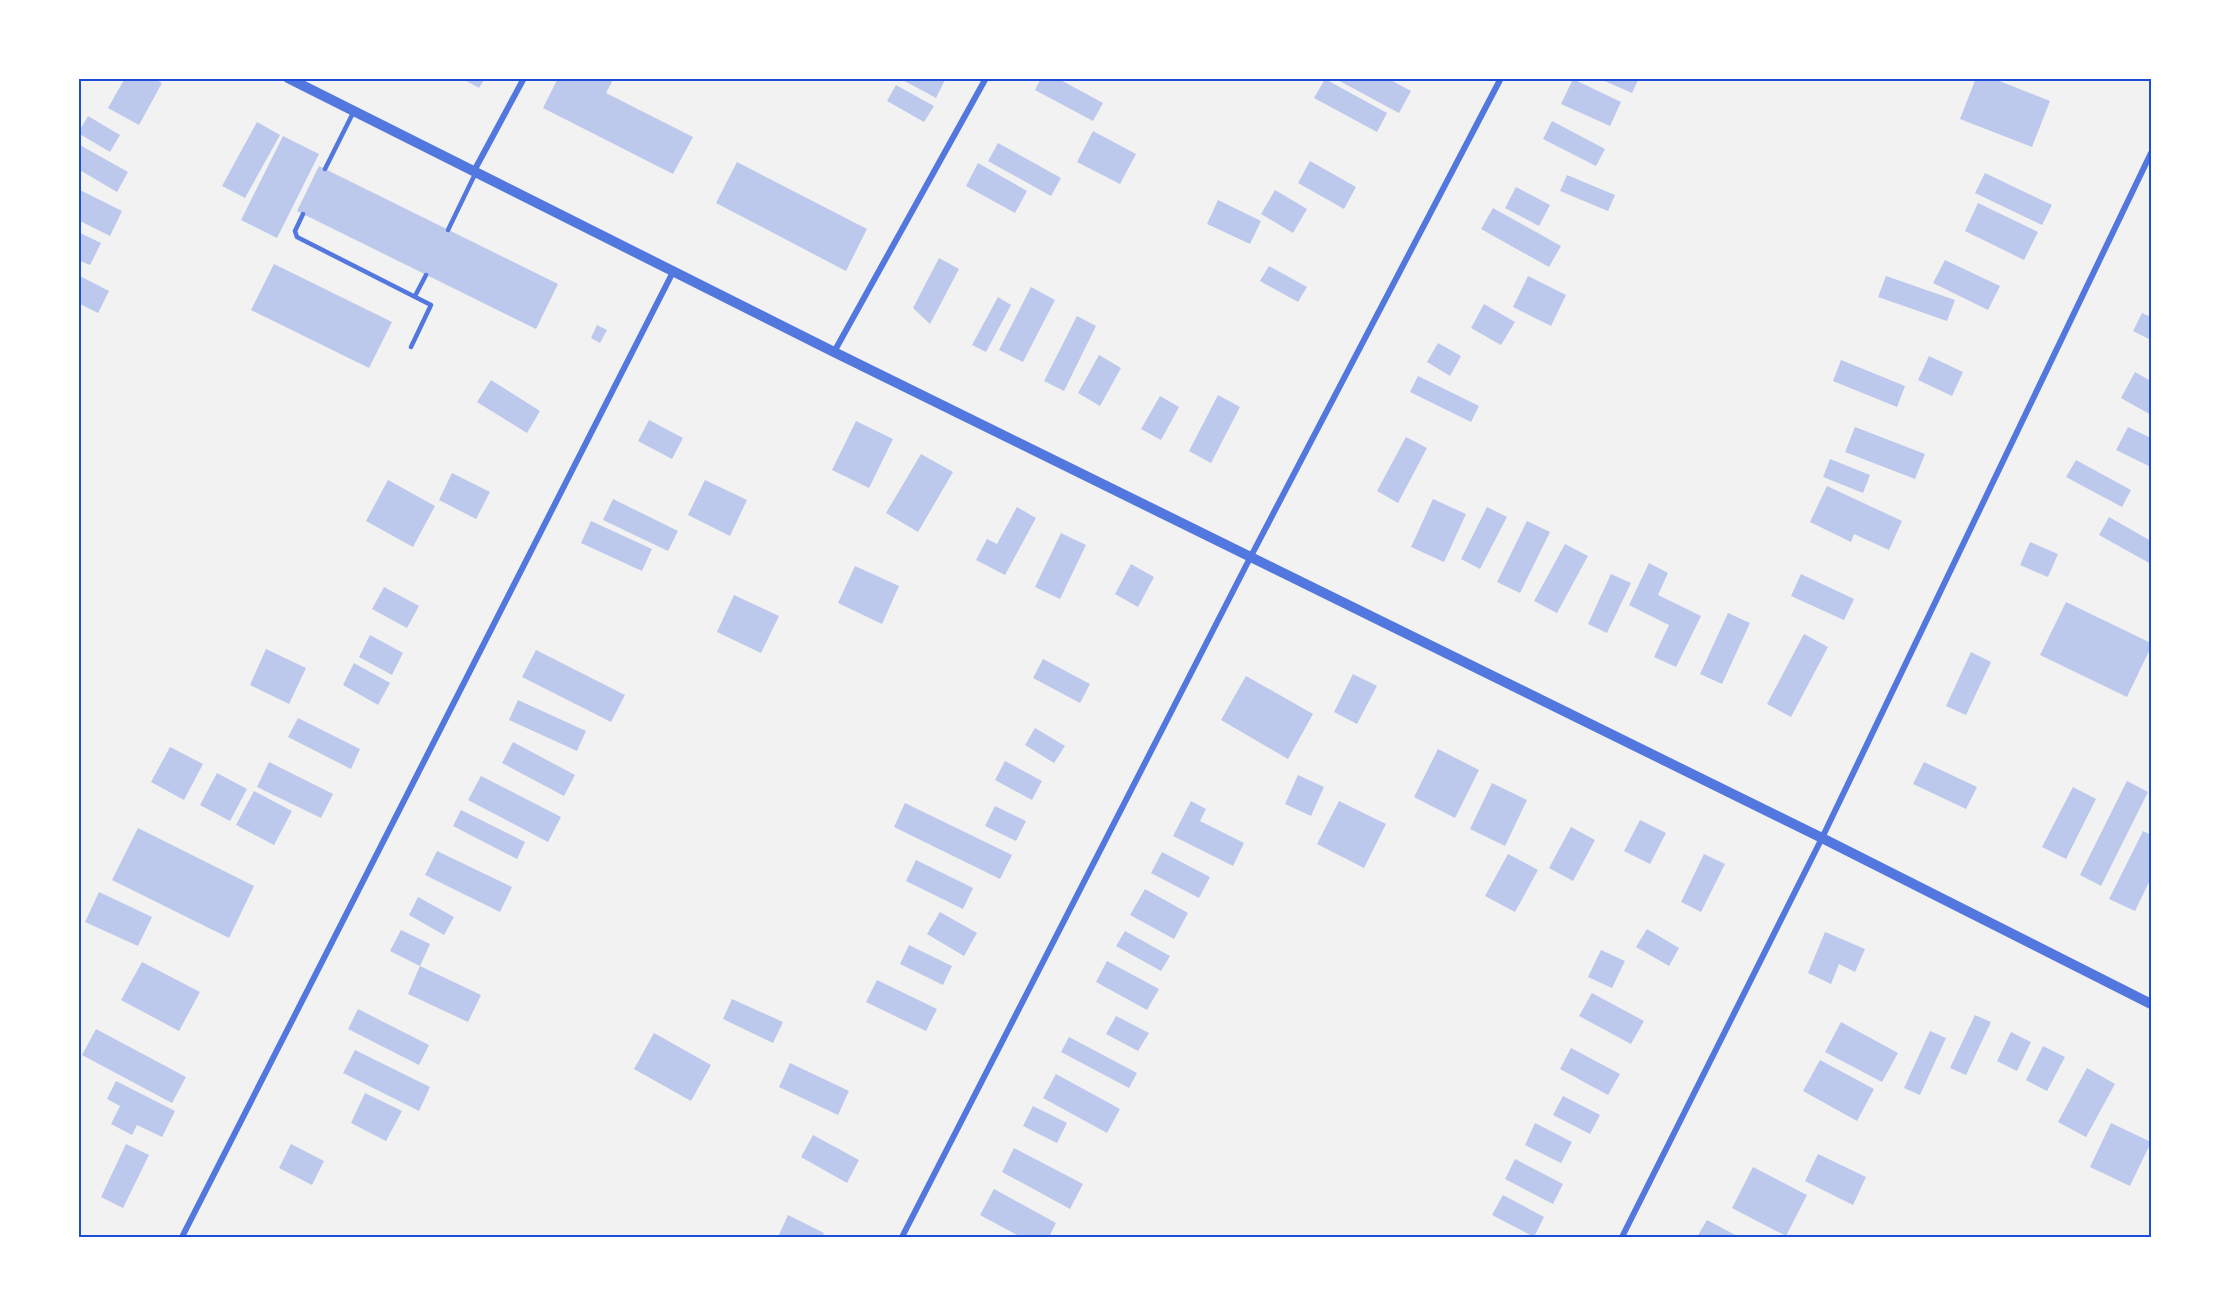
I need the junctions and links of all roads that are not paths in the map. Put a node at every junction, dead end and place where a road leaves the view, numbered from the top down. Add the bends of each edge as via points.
1 (288, 78) edge
2 (524, 78) edge
3 (986, 78) edge
4 (1501, 78) edge
5 (354, 111) junction
6 (2151, 153) edge
7 (325, 169) dead end
8 (475, 171) junction
9 (303, 214) dead end
10 (448, 230) dead end
11 (674, 270) junction
12 (426, 275) dead end
13 (415, 296) junction
14 (411, 347) dead end
15 (834, 352) junction
16 (1250, 558) junction
17 (1822, 838) junction
18 (2151, 1004) edge
19 (182, 1237) edge
20 (902, 1237) edge
21 (1622, 1237) edge

1 - 5 street
2 - 8 street
3 - 15 street
4 - 16 street
5 - 7 lane
5 - 8 street
6 - 17 street
8 - 10 lane
8 - 11 street
9 - 13 lane via 295,231 297,237
11 - 15 street
11 - 19 street
12 - 13 lane
13 - 14 lane via 431,305
15 - 16 street
16 - 17 street
16 - 20 street
17 - 18 street
17 - 21 street

